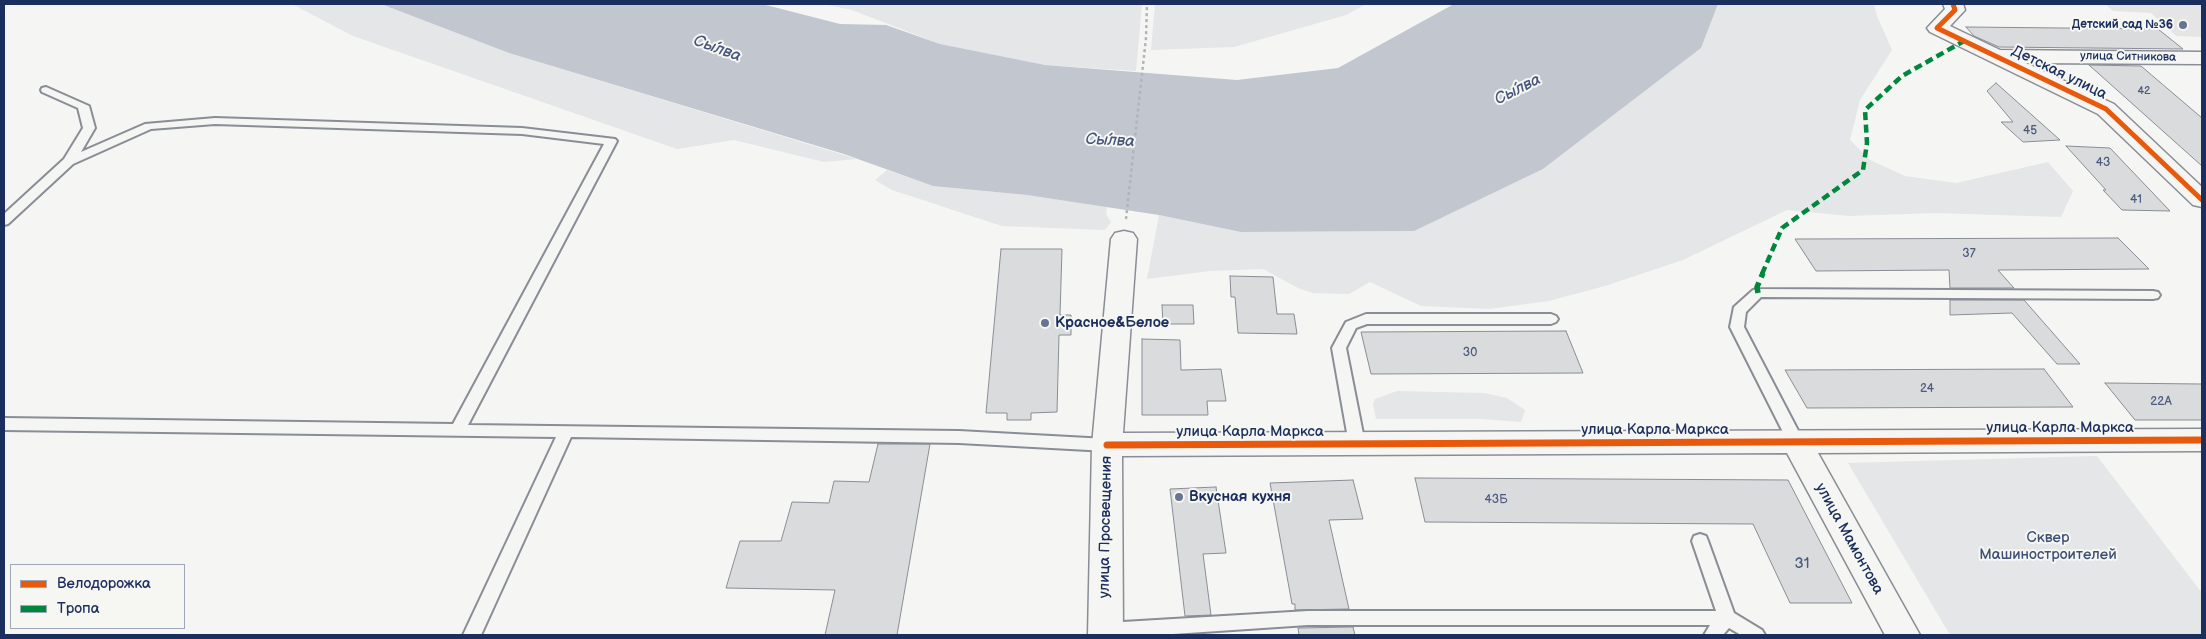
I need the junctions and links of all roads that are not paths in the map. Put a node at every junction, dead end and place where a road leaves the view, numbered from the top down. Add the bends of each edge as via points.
1 (1953, 4) edge
2 (1994, 56) junction
3 (2199, 61) edge
4 (46, 90) dead end
5 (69, 161) junction
6 (2202, 200) edge
7 (4, 220) edge
8 (1124, 231) road end
9 (2153, 295) dead end
10 (1551, 319) dead end
11 (4, 424) edge
12 (458, 430) junction
13 (566, 431) junction
14 (2202, 440) edge
15 (1796, 442) junction
16 (1357, 444) junction
17 (1107, 445) junction
18 (1700, 541) dead end
19 (1726, 618) junction
20 (1105, 633) edge
21 (472, 635) edge
22 (1713, 635) edge
23 (1756, 635) edge
24 (1903, 635) edge

1 - 2 street, Детская улица via 1955,10 1937,28
2 - 3 street, улица Ситникова
2 - 6 street, Детская улица via 2106,109
4 - 5 lane via 83,106 88,128
5 - 7 lane
5 - 12 lane via 149,126 215,122 522,131 611,141
8 - 17 street, улица Просвещения
9 - 15 lane via 1758,293 1739,310 1737,327
10 - 16 lane via 1366,319 1351,325 1339,348
11 - 12 lane
12 - 13 lane
13 - 17 lane via 960,437
13 - 21 lane
14 - 15 street, улица Карла Маркса
15 - 16 street, улица Карла Маркса
15 - 24 street, улица Мамонтова
16 - 17 street, улица Карла Маркса
17 - 20 street, улица Просвещения
18 - 19 lane
19 - 20 lane via 1308,618
19 - 22 lane
19 - 23 lane

